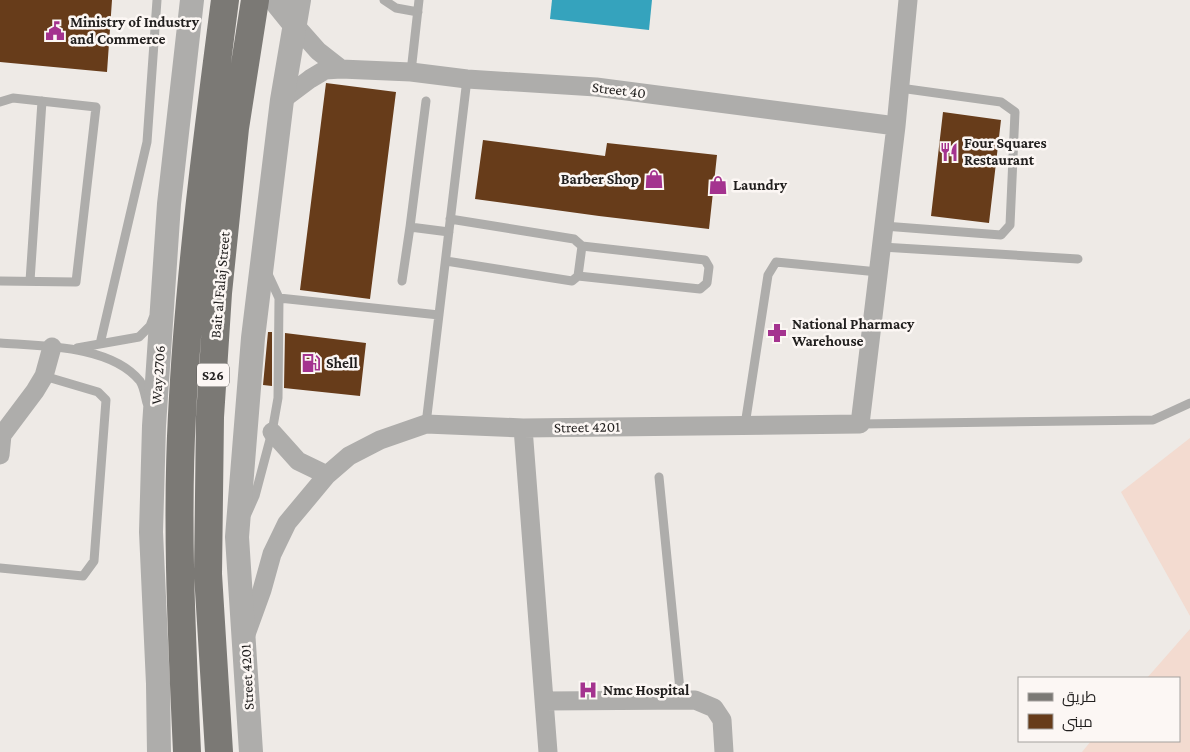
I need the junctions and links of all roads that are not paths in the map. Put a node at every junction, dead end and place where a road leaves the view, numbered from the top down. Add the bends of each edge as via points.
1 (157, 0) edge
2 (225, 0) edge
3 (255, 0) edge
4 (278, 0) edge
5 (299, 0) edge
6 (384, 0) edge
7 (419, 0) edge
8 (908, 0) edge
9 (194, 6) edge
10 (418, 12) junction
11 (295, 25) junction
12 (341, 69) junction
13 (412, 72) junction
14 (467, 78) junction
15 (900, 88) junction
16 (282, 100) junction
17 (426, 100) dead end
18 (42, 101) junction
19 (0, 102) edge
20 (896, 126) junction
21 (450, 219) junction
22 (884, 226) junction
23 (410, 227) junction
24 (449, 232) junction
25 (582, 246) junction
26 (882, 247) junction
27 (1078, 259) dead end
28 (446, 261) junction
29 (263, 263) junction
30 (878, 272) junction
31 (578, 276) junction
32 (0, 281) edge
33 (30, 281) junction
34 (402, 281) dead end
35 (165, 292) junction
36 (279, 298) junction
37 (439, 315) junction
38 (0, 344) edge
39 (100, 344) junction
40 (52, 347) junction
41 (74, 349) junction
42 (44, 376) junction
43 (1190, 403) edge
44 (426, 424) junction
45 (860, 424) junction
46 (154, 426) junction
47 (745, 426) junction
48 (523, 428) junction
49 (272, 432) junction
50 (0, 455) edge
51 (327, 475) junction
52 (659, 477) dead end
53 (237, 537) junction
54 (0, 568) edge
55 (243, 640) junction
56 (681, 700) junction
57 (544, 701) junction
58 (159, 752) edge
59 (187, 752) edge
60 (219, 752) edge
61 (251, 752) edge
62 (548, 752) edge
63 (724, 752) edge

1 - 39 lane via 147,142
2 - 59 main road, Bait al Falaj Street / S26 via 191,285 182,416 179,578
3 - 60 main road, Bait al Falaj Street / S26 via 236,128 218,293 210,417 208,574
4 - 11 street
5 - 11 street
6 - 10 lane via 396,8
7 - 10 lane
8 - 15 street
9 - 35 street, Way 2706 via 170,204
10 - 13 lane
11 - 12 street via 318,51
11 - 16 street
12 - 13 street, Street 40
12 - 16 street, Street 40 via 325,70
13 - 14 street, Street 40
14 - 20 street, Street 40 via 596,87
14 - 21 lane
15 - 20 street
15 - 22 lane via 1001,102 1015,112 1010,225 1001,234
16 - 29 street
17 - 23 lane
18 - 19 lane via 13,98
18 - 33 lane
18 - 33 lane via 96,107 76,282
20 - 22 street
21 - 24 lane
21 - 25 lane via 574,239
22 - 26 street
23 - 24 lane
23 - 34 lane
24 - 28 lane
25 - 31 lane
25 - 31 lane via 706,260 709,267 707,283 700,289
26 - 27 lane
26 - 30 street
28 - 31 lane via 572,282
28 - 37 lane
29 - 36 lane
29 - 53 street via 253,338
30 - 45 street
30 - 47 lane via 776,262 768,276
32 - 33 lane
35 - 39 lane via 150,326 139,336
35 - 46 street, Way 2706
36 - 37 lane
36 - 49 lane via 278,398
37 - 44 lane
38 - 40 lane
39 - 41 lane
40 - 41 lane
40 - 42 street
41 - 46 lane via 113,361 130,371 141,383
42 - 50 street via 2,435
42 - 54 lane via 98,392 106,400 94,561 83,576
43 - 45 lane via 1153,420
44 - 48 street, Street 4201
44 - 51 street, Street 4201 via 380,440 349,456
45 - 47 street, Street 4201
46 - 58 street, Way 2706 via 151,532
47 - 48 street, Street 4201
48 - 57 street
49 - 51 street via 298,461
49 - 53 lane via 255,496
51 - 55 street, Street 4201 via 287,523 272,554
52 - 56 lane
53 - 55 street
55 - 61 street, Street 4201
56 - 57 street
56 - 63 street via 695,700 714,708 722,720
57 - 62 street

